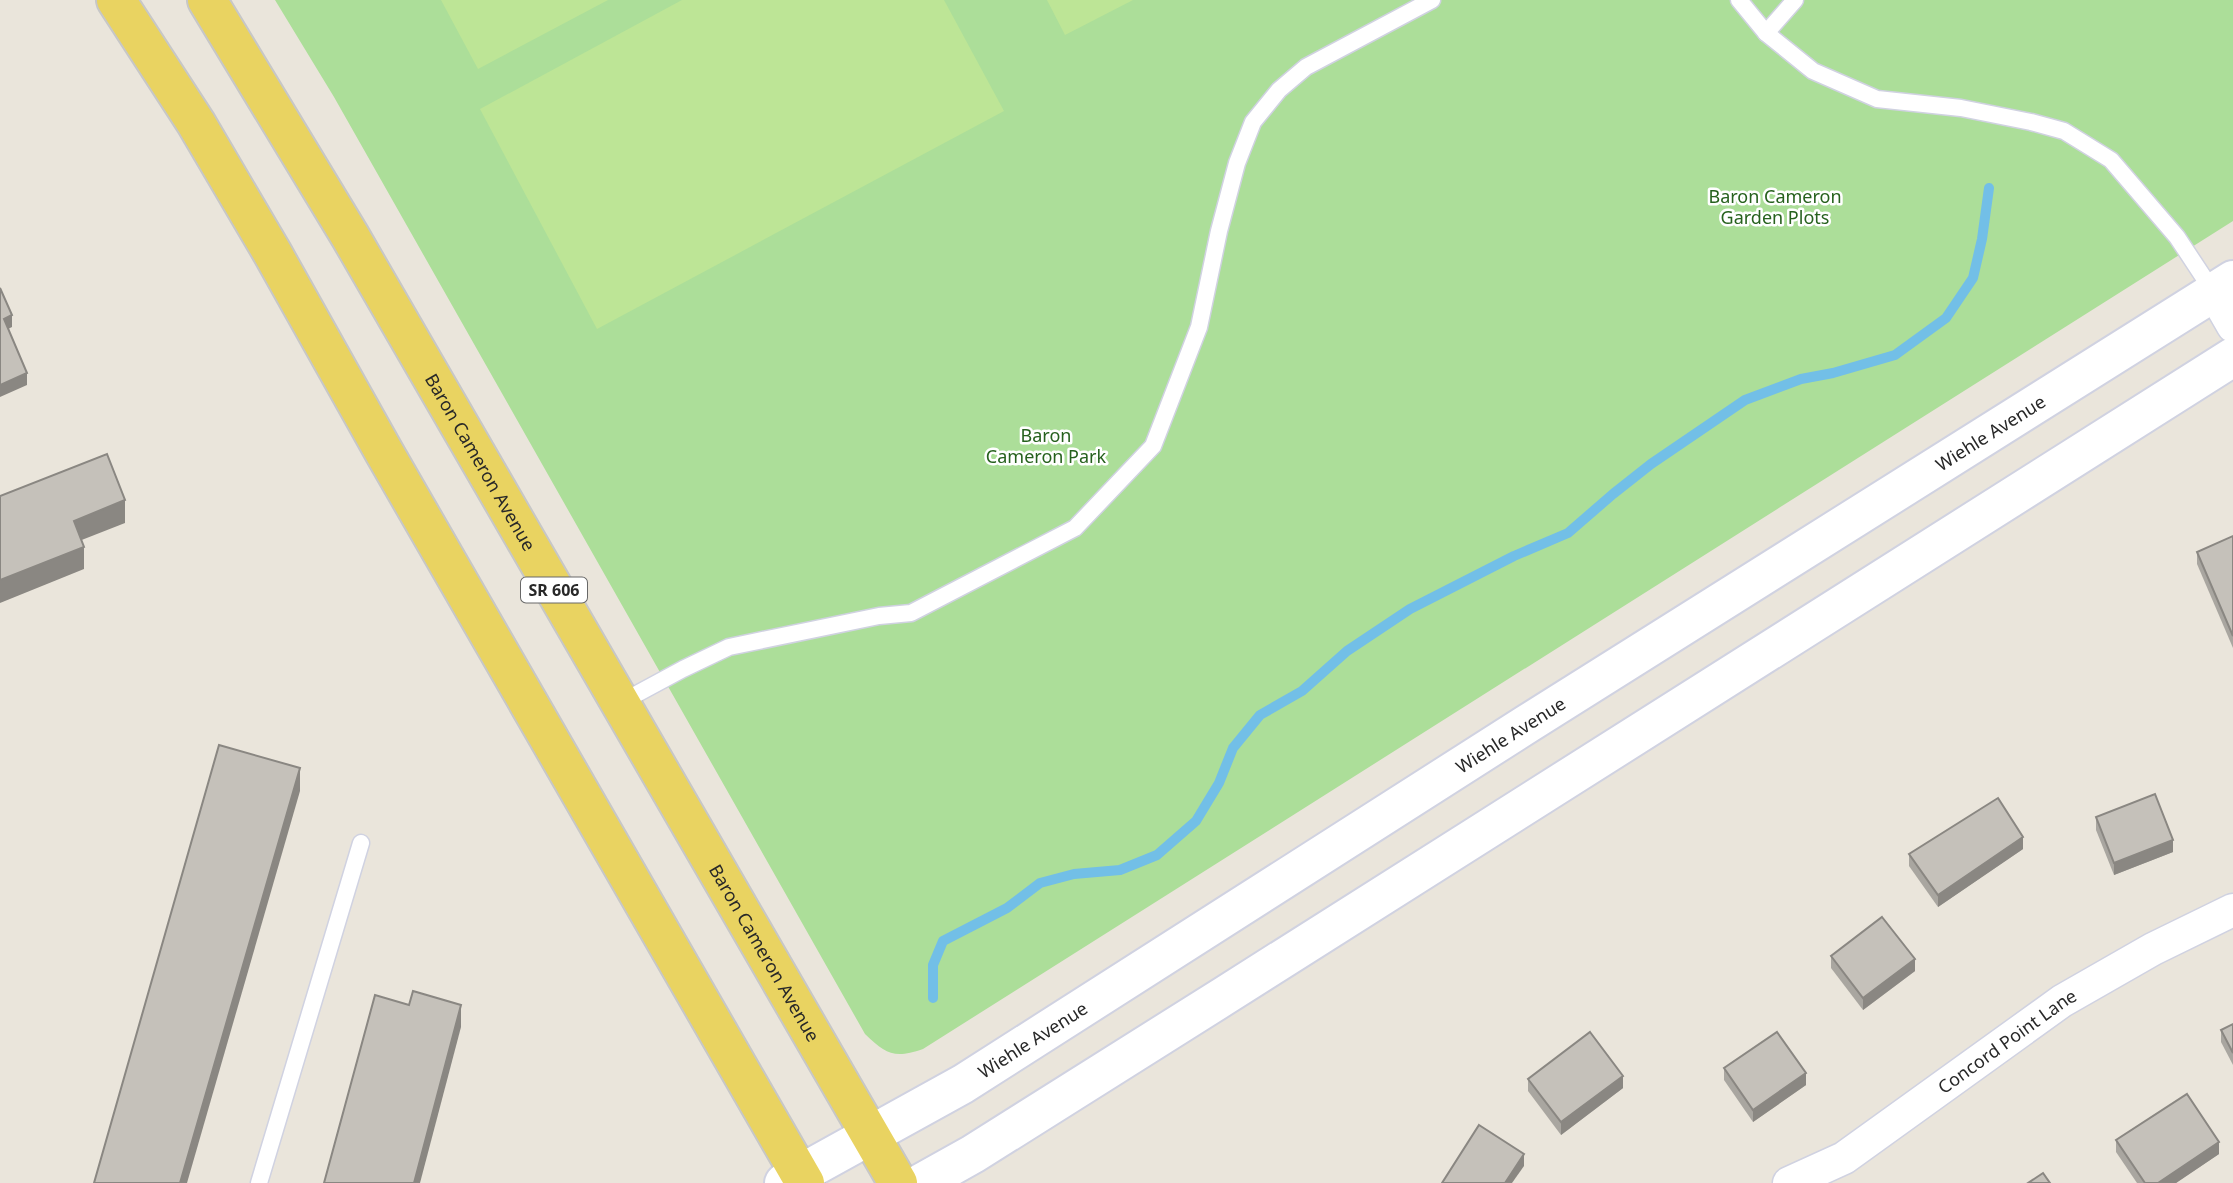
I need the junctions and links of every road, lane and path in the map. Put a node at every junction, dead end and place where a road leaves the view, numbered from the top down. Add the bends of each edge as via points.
1 (116, 0) edge
2 (207, 0) edge
3 (1432, 0) edge
4 (1739, 0) edge
5 (1795, 0) edge
6 (1766, 33) junction
7 (2224, 286) edge
8 (2233, 326) edge
9 (2233, 357) edge
10 (621, 703) junction
11 (361, 844) dead end
12 (2233, 910) edge
13 (870, 1136) junction
14 (796, 1180) edge
15 (259, 1183) edge
16 (898, 1183) edge
17 (921, 1183) edge
18 (1789, 1183) edge

1 - 14 main road via 273,254
2 - 10 main road, Baron Cameron Avenue / SR 606
3 - 10 lane via 1306,68 1279,90 1254,122 1226,204 1199,327 1153,446 1075,528 911,613 729,647
4 - 6 lane
5 - 6 lane
6 - 7 lane via 1814,71 1877,99 1961,108 2064,131 2111,160
7 - 8 street
7 - 13 main road, Wiehle Avenue via 963,1084
9 - 17 main road via 1236,989
10 - 13 main road, Baron Cameron Avenue / SR 606
11 - 15 lane
12 - 18 street, Concord Point Lane via 2152,949 2062,1001 1844,1158
13 - 14 main road, Wiehle Avenue
13 - 16 main road, Baron Cameron Avenue / SR 606

